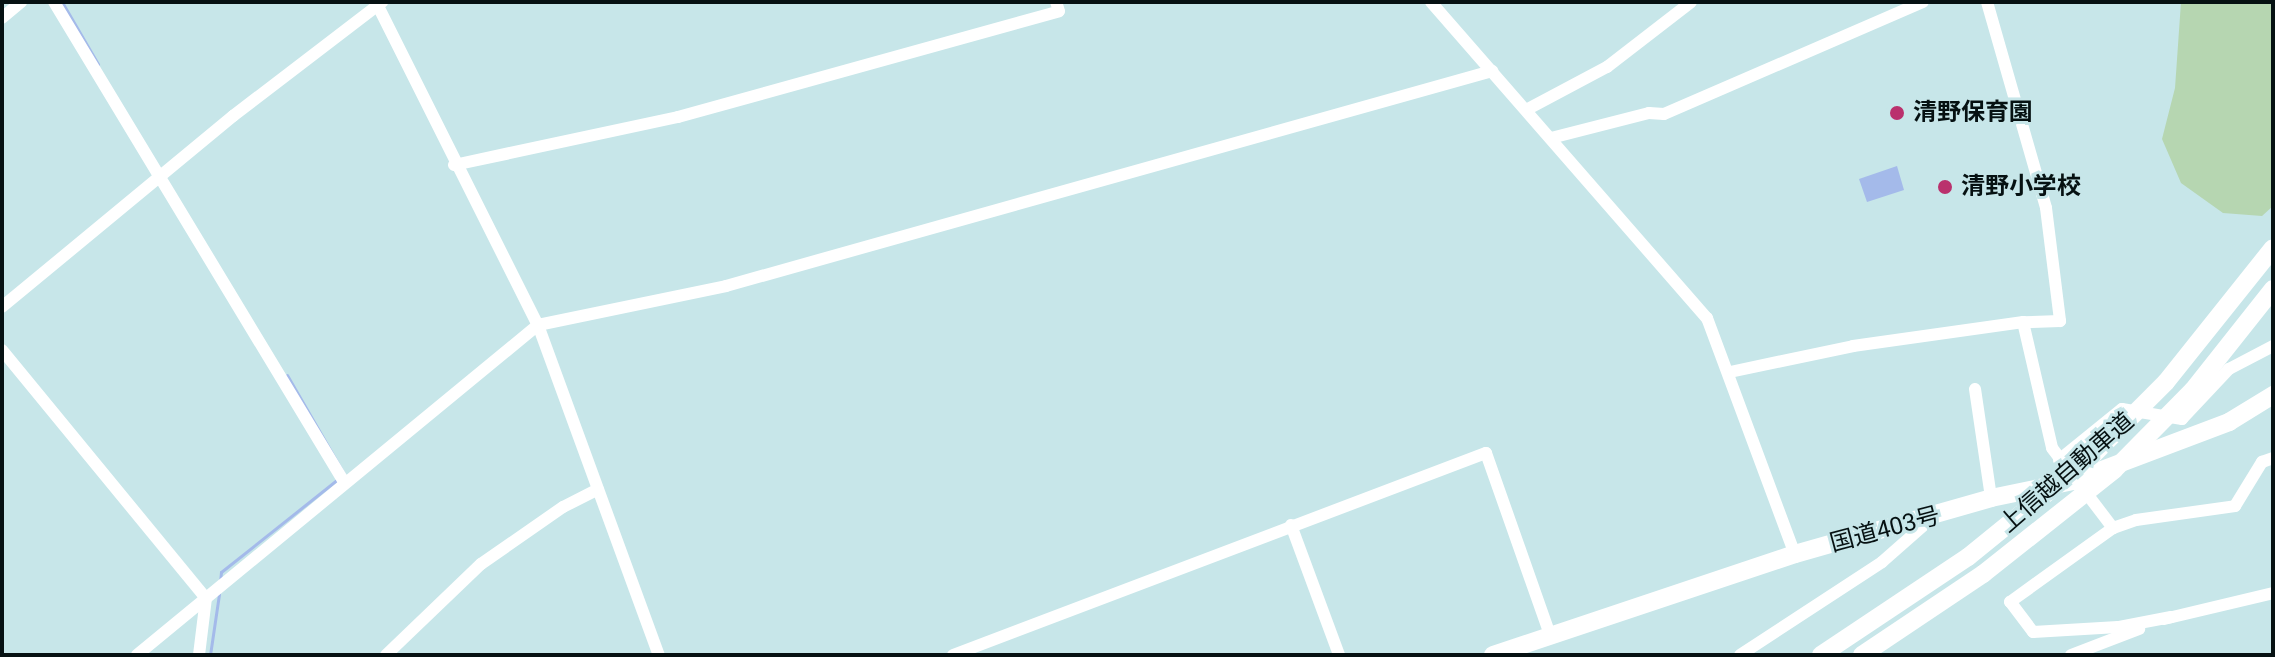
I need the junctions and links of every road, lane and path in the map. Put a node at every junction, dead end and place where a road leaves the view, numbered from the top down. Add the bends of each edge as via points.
1 (21, 2) edge
2 (54, 2) edge
3 (378, 2) edge
4 (1056, 2) edge
5 (1431, 2) edge
6 (1691, 2) edge
7 (1923, 2) edge
8 (1987, 2) edge
9 (2, 18) edge
10 (1492, 71) junction
11 (1526, 110) junction
12 (1551, 138) junction
13 (454, 165) junction
14 (158, 177) junction
15 (2273, 248) edge
16 (2273, 289) edge
17 (2, 307) edge
18 (2023, 322) junction
19 (538, 325) junction
20 (2273, 346) edge
21 (2, 350) edge
22 (1730, 372) junction
23 (1975, 389) dead end
24 (2273, 395) edge
25 (2273, 458) edge
26 (2059, 460) junction
27 (2073, 481) junction
28 (344, 482) junction
29 (598, 489) junction
30 (1991, 498) junction
31 (1931, 519) junction
32 (1291, 525) junction
33 (2113, 528) junction
34 (1795, 554) junction
35 (2270, 592) edge
36 (206, 598) junction
37 (2171, 617) junction
38 (1551, 638) junction
39 (137, 655) edge
40 (199, 655) edge
41 (386, 655) edge
42 (659, 655) edge
43 (953, 655) edge
44 (1339, 655) edge
45 (1493, 655) edge
46 (1740, 655) edge
47 (1821, 655) edge
48 (1862, 655) edge
49 (2071, 655) edge

1 - 9 street
2 - 14 street
3 - 13 street
3 - 14 street
4 - 13 street via 1059,11 678,117
5 - 10 street
6 - 11 street via 1607,67
7 - 12 street via 1664,114 1649,113
8 - 18 street via 2046,208 2060,321
10 - 11 street
10 - 19 street via 726,286
11 - 12 street
12 - 22 street via 1687,291 1707,318
13 - 19 street
14 - 17 street
14 - 28 street
15 - 47 highway, 上信越自動車道 via 2235,300 2128,422 2015,521
16 - 48 highway, 上信越自動車道 via 2157,428 2034,536
18 - 22 street via 1853,346
18 - 26 street
19 - 28 street
19 - 29 street
20 - 26 street via 2229,369 2182,419 2122,409
21 - 36 street
22 - 34 street
23 - 30 street
24 - 27 highway, 国道403号 via 2229,422
25 - 33 street via 2262,462 2235,506
26 - 27 street
27 - 30 highway, 国道403号
27 - 33 street
28 - 36 street
29 - 41 street via 481,564
29 - 42 street
30 - 31 highway, 国道403号
31 - 34 highway, 国道403号
31 - 46 street via 1882,562
32 - 38 street via 1486,453
32 - 43 street
32 - 44 street
33 - 37 street via 2010,602 2033,632 2118,627
34 - 38 highway, 国道403号
35 - 37 street
36 - 39 street
36 - 40 street
37 - 49 street
38 - 45 highway, 国道403号

